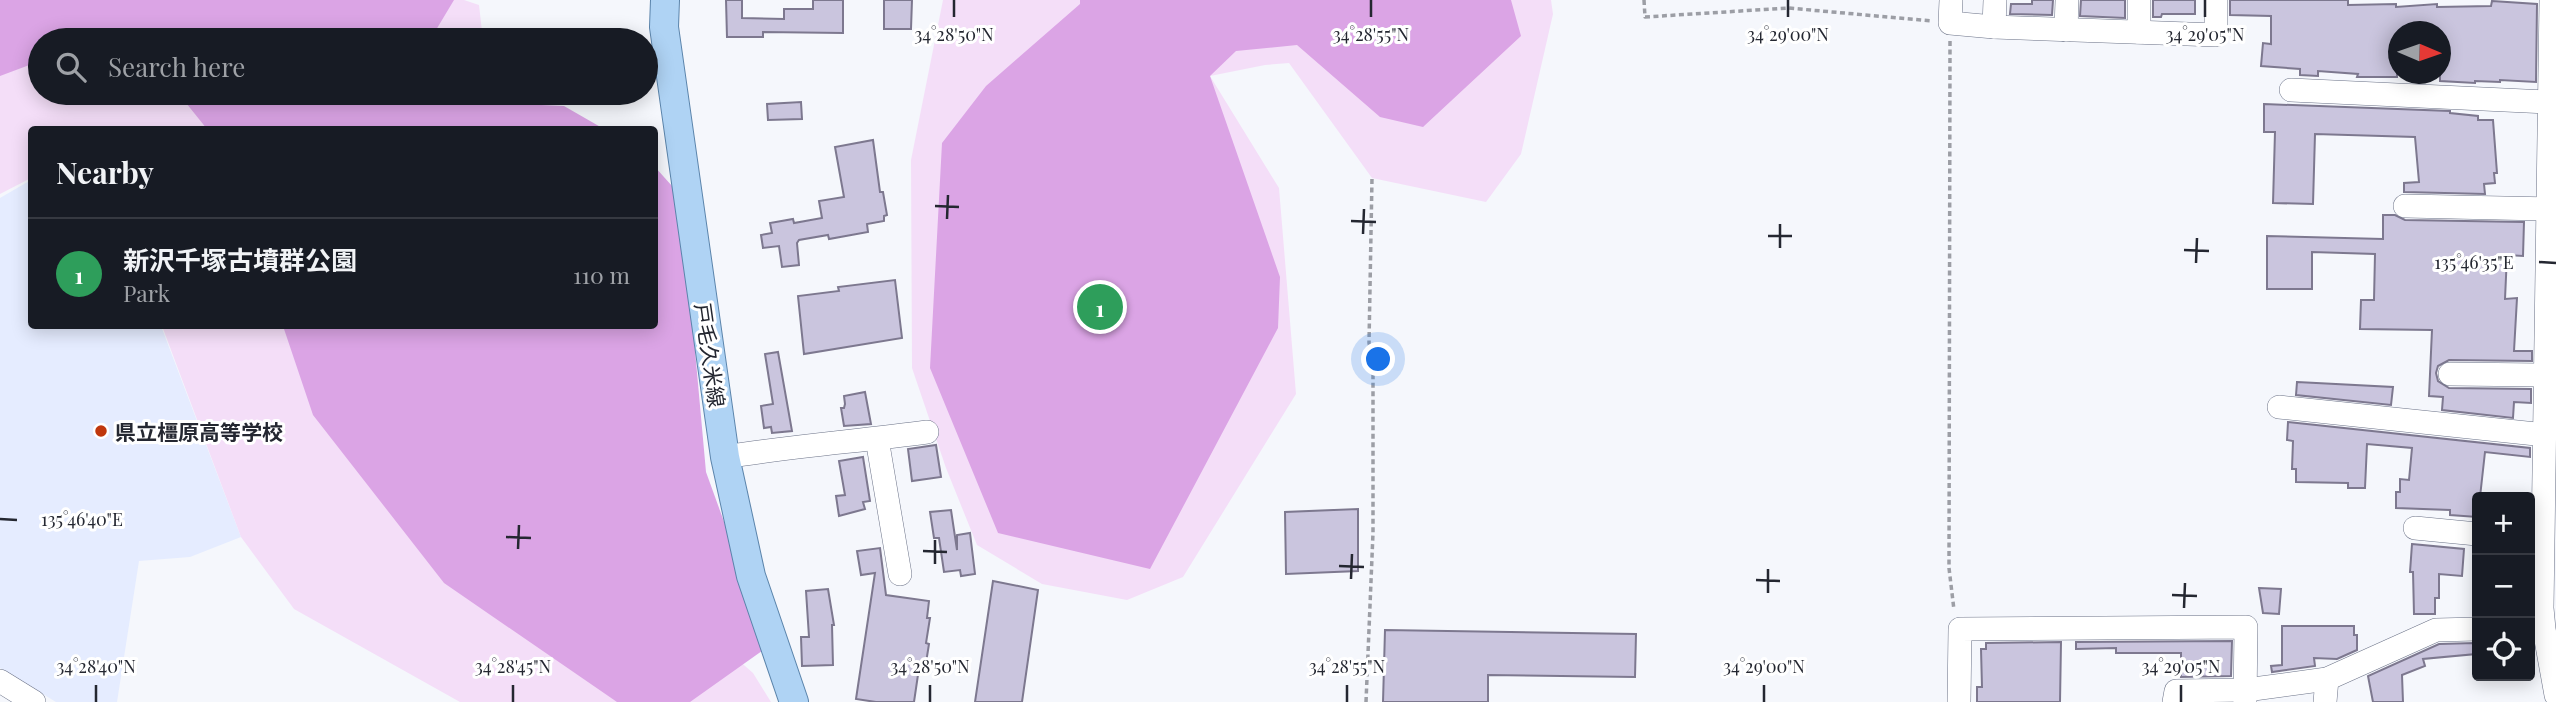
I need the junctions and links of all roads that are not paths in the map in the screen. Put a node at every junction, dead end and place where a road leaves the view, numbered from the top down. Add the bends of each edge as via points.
1 (665, 0) edge
2 (1994, 0) edge
3 (2067, 0) edge
4 (2139, 0) edge
5 (2216, 0) edge
6 (2551, 0) edge
7 (1951, 11) edge
8 (1994, 27) junction
9 (2066, 30) junction
10 (2139, 33) junction
11 (2291, 90) dead end
12 (2548, 102) junction
13 (2405, 206) dead end
14 (2548, 209) junction
15 (2551, 338) edge
16 (2450, 374) dead end
17 (2549, 386) edge
18 (2279, 407) dead end
19 (927, 432) dead end
20 (2544, 435) junction
21 (877, 439) junction
22 (725, 457) junction
23 (2415, 528) dead end
24 (2472, 534) edge
25 (2536, 539) edge
26 (901, 575) dead end
27 (2472, 629) edge
28 (2537, 629) edge
29 (0, 681) edge
30 (2326, 691) edge
31 (2556, 695) edge
32 (2245, 696) edge
33 (33, 702) edge
34 (794, 702) edge
35 (1959, 702) edge
36 (2174, 702) edge

1 - 22 main road, 戸毛久米線 via 666,39
2 - 8 street
3 - 9 street
4 - 10 street
5 - 10 street via 2216,35
6 - 12 street
7 - 8 street
8 - 9 street
9 - 10 street
11 - 12 street
12 - 14 street
13 - 14 street
14 - 15 street
15 - 17 street
16 - 17 street
17 - 20 street
18 - 20 street
19 - 21 street
20 - 25 street
21 - 22 street via 805,444
21 - 26 street
22 - 34 main road, 戸毛久米線 via 751,576
23 - 24 street
25 - 28 street
27 - 30 street via 2436,630
28 - 31 street
29 - 33 street
30 - 32 street
32 - 35 street via 2246,627 1961,629
32 - 36 street via 2176,691

